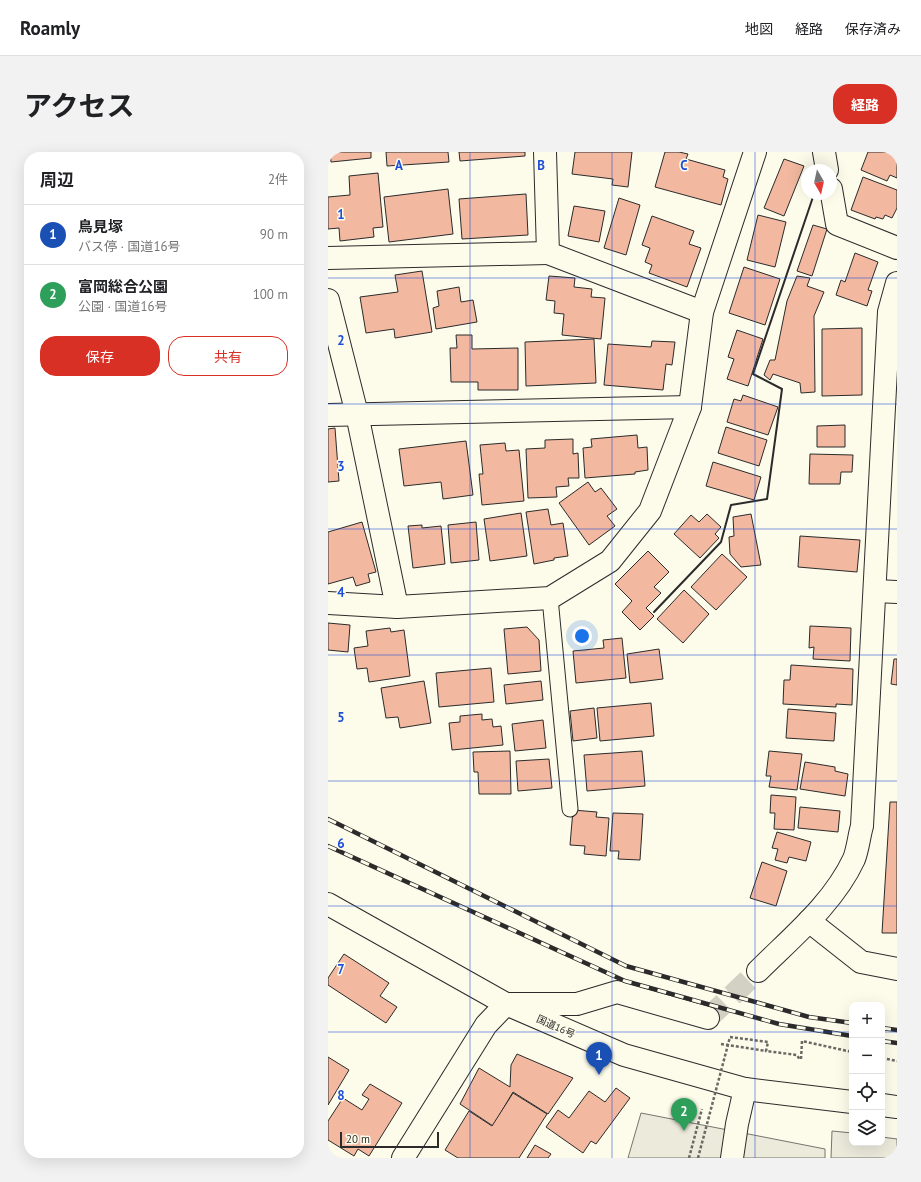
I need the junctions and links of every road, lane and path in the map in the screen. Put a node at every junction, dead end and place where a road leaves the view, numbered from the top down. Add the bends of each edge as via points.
1 (545, 152) edge
2 (755, 152) edge
3 (824, 152) edge
4 (827, 164) edge
5 (833, 200) edge
6 (897, 248) edge
7 (548, 253) junction
8 (328, 258) edge
9 (897, 283) edge
10 (328, 300) edge
11 (702, 312) junction
12 (690, 407) junction
13 (357, 414) junction
14 (328, 415) edge
15 (875, 591) junction
16 (897, 592) edge
17 (550, 598) junction
18 (328, 603) edge
19 (397, 607) junction
20 (570, 809) dead end
21 (328, 904) edge
22 (809, 921) junction
23 (897, 969) edge
24 (758, 971) tunnel mouth
25 (506, 1004) junction
26 (708, 1018) dead end
27 (714, 1042) dead end
28 (766, 1051) junction
29 (849, 1051) edge
30 (885, 1059) edge
31 (897, 1061) edge
32 (746, 1088) junction
33 (849, 1102) edge
34 (885, 1105) edge
35 (897, 1107) edge
36 (702, 1109) dead end
37 (403, 1158) edge
38 (689, 1158) edge
39 (698, 1158) edge
40 (732, 1158) edge

1 - 7 main road
2 - 11 main road
3 - 4 main road
5 - 6 main road via 837,224
7 - 8 main road
7 - 11 main road
9 - 15 main road via 889,312
10 - 13 main road
11 - 12 main road
12 - 13 main road
12 - 17 main road via 650,511 610,561
13 - 14 main road
13 - 19 main road
15 - 16 main road
15 - 22 main road via 862,826 854,858 835,891
17 - 19 main road
17 - 20 lane
18 - 19 main road
21 - 25 main road, 国道16号
22 - 23 main road via 862,962
22 - 24 main road
25 - 26 main road via 577,1004 617,992
25 - 32 main road, 国道16号 via 624,1055
25 - 37 main road via 486,1025
27 - 28 path
28 - 29 path via 797,1055 800,1060 802,1041
28 - 39 path, bridge via 768,1042 730,1037
30 - 31 path
32 - 33 main road, 国道16号
32 - 40 main road
34 - 35 main road
36 - 38 path

